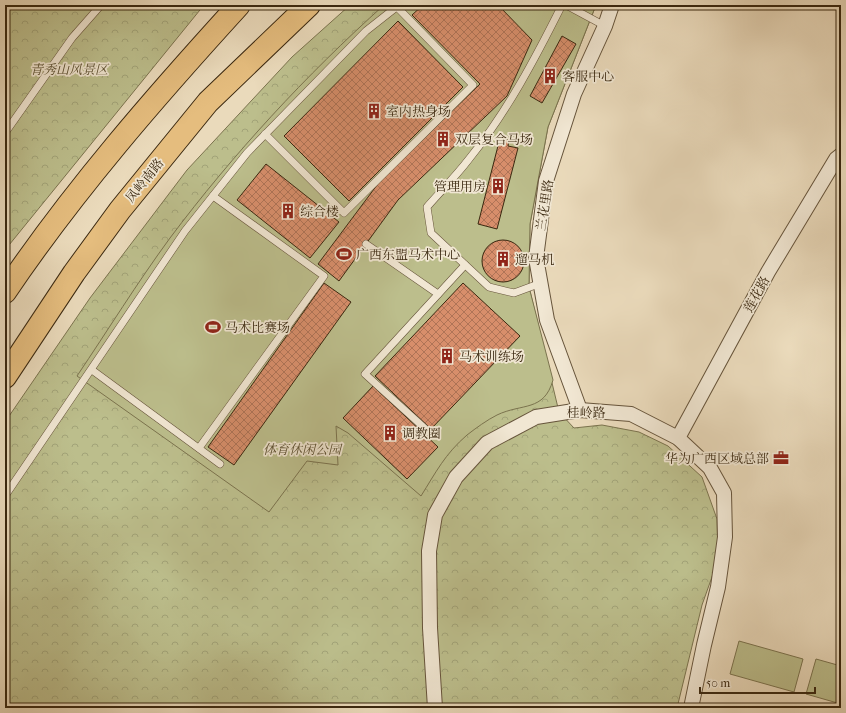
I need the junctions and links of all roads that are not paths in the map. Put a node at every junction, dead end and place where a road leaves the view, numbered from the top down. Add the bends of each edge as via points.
1 (101, 5) edge
2 (239, 5) edge
3 (309, 5) edge
4 (562, 5) edge
5 (566, 5) edge
6 (612, 5) edge
7 (398, 6) edge
8 (605, 26) junction
9 (5, 133) edge
10 (265, 134) junction
11 (841, 155) edge
12 (213, 196) junction
13 (366, 244) dead end
14 (465, 265) junction
15 (540, 283) junction
16 (5, 292) edge
17 (438, 294) junction
18 (92, 370) junction
19 (5, 377) edge
20 (580, 410) junction
21 (431, 434) dead end
22 (678, 438) junction
23 (199, 448) junction
24 (220, 464) dead end
25 (5, 496) edge
26 (435, 708) edge
27 (691, 708) edge

1 - 9 lane via 72,38
2 - 16 main road via 176,74 40,240
3 - 19 main road, 凤岭南路 via 208,102 120,210 74,273
4 - 14 lane via 508,105 469,159 427,207 431,233
5 - 8 lane
6 - 8 street, 兰花里路
7 - 10 lane via 366,31
7 - 10 lane via 473,85 344,213
8 - 15 street, 兰花里路 via 574,94 546,181 536,258
10 - 12 lane
11 - 22 street, 莲花路 via 836,159 768,272
12 - 18 lane via 185,231
12 - 23 lane via 324,276
13 - 17 lane
14 - 15 lane via 489,287 514,293
14 - 17 lane
15 - 20 street, 兰花里路 via 547,320
17 - 21 lane via 365,374
18 - 23 lane
18 - 25 lane
20 - 22 street, 桂岭路 via 631,414
20 - 26 street, 桂岭路 via 536,417 487,443 456,477 435,515 429,551
22 - 27 street, 桂岭路 via 710,468 724,493 725,537 718,587
23 - 24 lane

